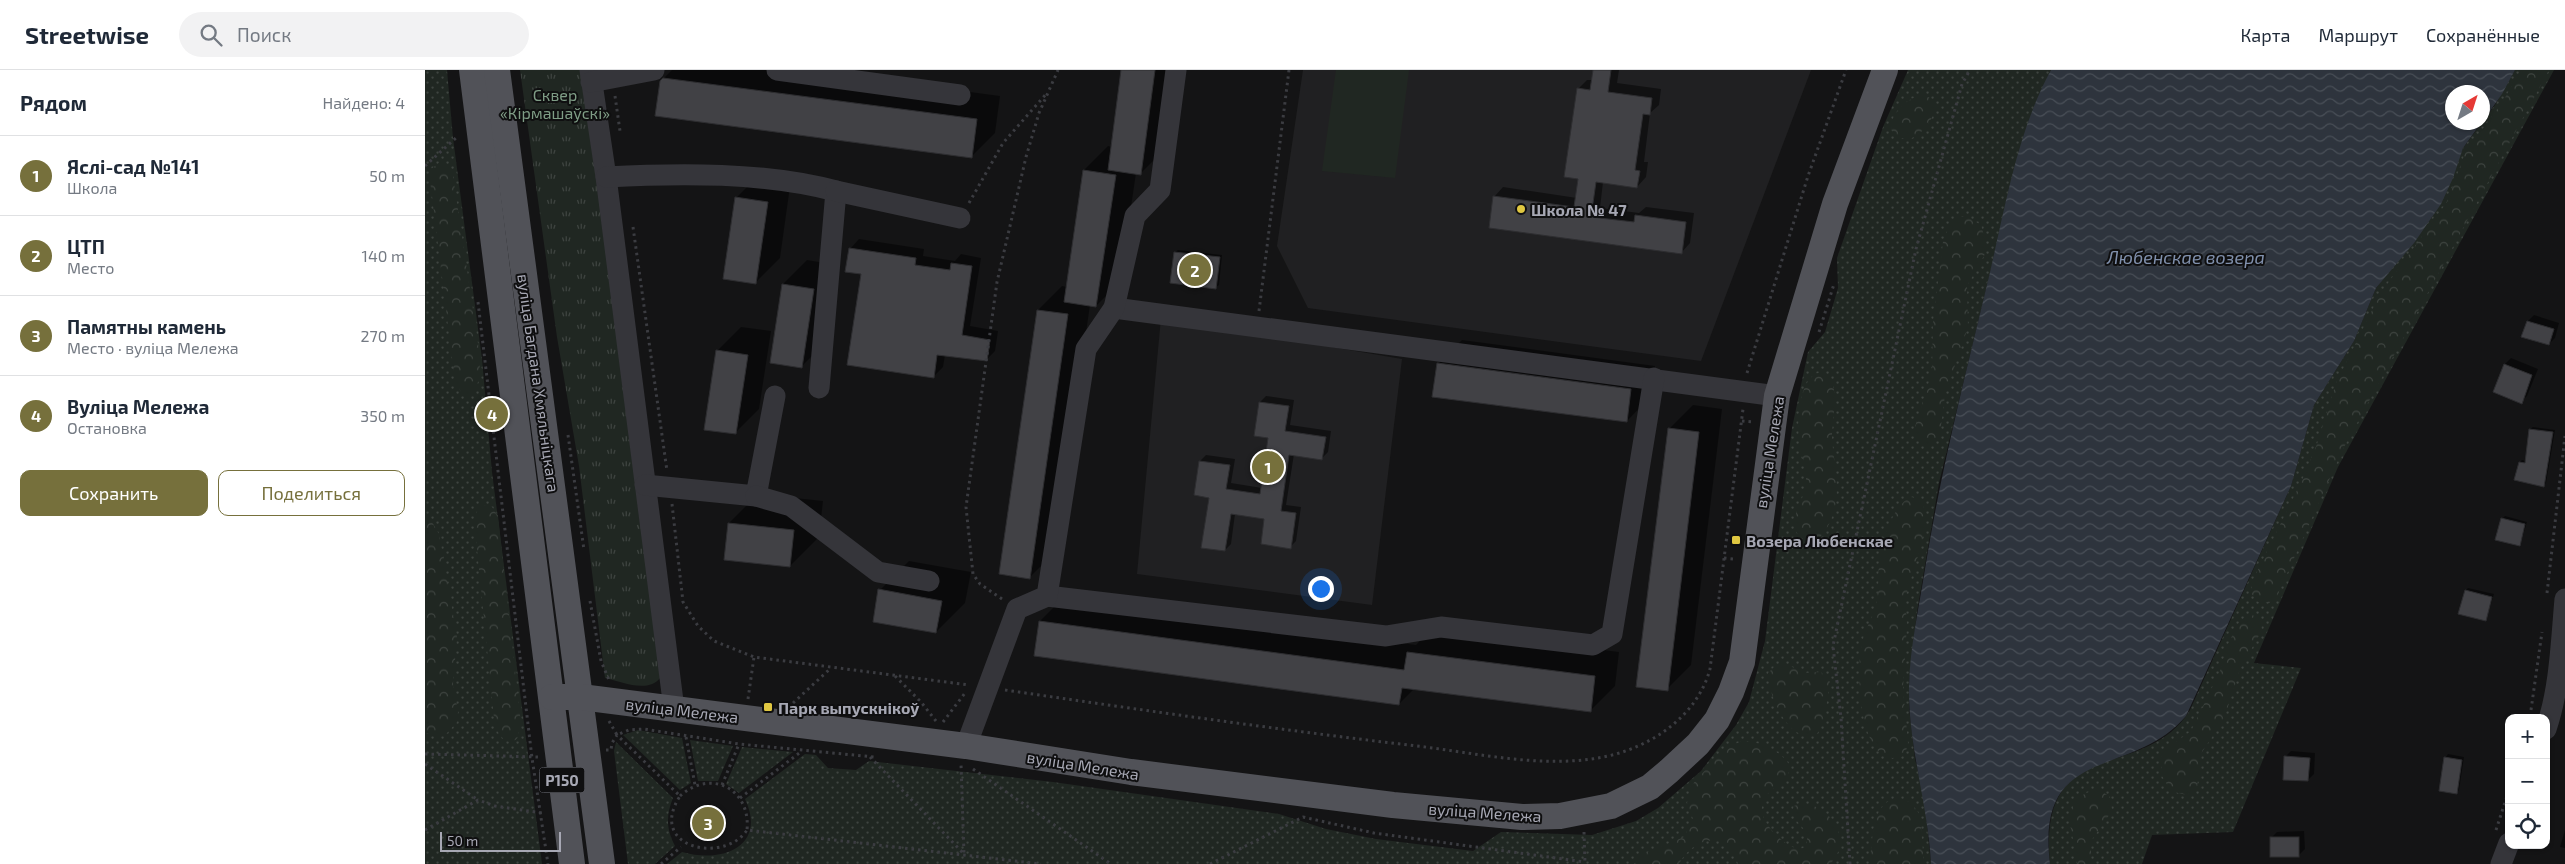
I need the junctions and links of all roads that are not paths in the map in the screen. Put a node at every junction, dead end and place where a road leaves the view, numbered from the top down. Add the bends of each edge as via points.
1 (472, 70) edge
2 (497, 70) edge
3 (654, 70) edge
4 (777, 70) edge
5 (1176, 70) edge
6 (1885, 70) edge
7 (590, 76) edge
8 (960, 95) dead end
9 (606, 177) junction
10 (836, 191) junction
11 (960, 218) road end
12 (1114, 308) junction
13 (1654, 378) junction
14 (819, 388) dead end
15 (775, 396) dead end
16 (1777, 396) junction
17 (645, 486) junction
18 (757, 496) junction
19 (929, 581) dead end
20 (1047, 596) junction
21 (2555, 600) edge
22 (552, 697) junction
23 (581, 697) junction
24 (674, 709) junction
25 (2550, 718) edge
26 (966, 756) junction
27 (2507, 849) edge
28 (572, 864) edge
29 (602, 864) edge
30 (2501, 864) edge

1 - 22 main road, вуліца Багдана Хмяльніцкага
2 - 23 main road, вуліца Багдана Хмяльніцкага
3 - 7 street via 613,79
4 - 8 street
5 - 12 street via 1159,190 1135,216
6 - 16 main road, вуліца Мележа via 1835,204
7 - 9 street
9 - 10 street via 701,175 811,185
9 - 17 street
10 - 11 street
10 - 14 street
12 - 13 street
12 - 20 street via 1086,349
13 - 16 street
13 - 20 street via 1611,634 1593,645 1441,627 1386,636
15 - 18 street
16 - 26 main road, вуліца Мележа via 1742,662 1717,720 1698,744 1650,786 1630,798 1592,811 1522,817
17 - 18 street
17 - 24 street
18 - 19 street via 791,506 878,572
20 - 26 street via 1017,610 987,687
21 - 25 street via 2559,669
22 - 23 main road, вуліца Мележа
22 - 28 main road, Р150 via 553,812
23 - 24 main road, вуліца Мележа
23 - 29 main road, Р150
24 - 26 main road, вуліца Мележа
27 - 30 street

